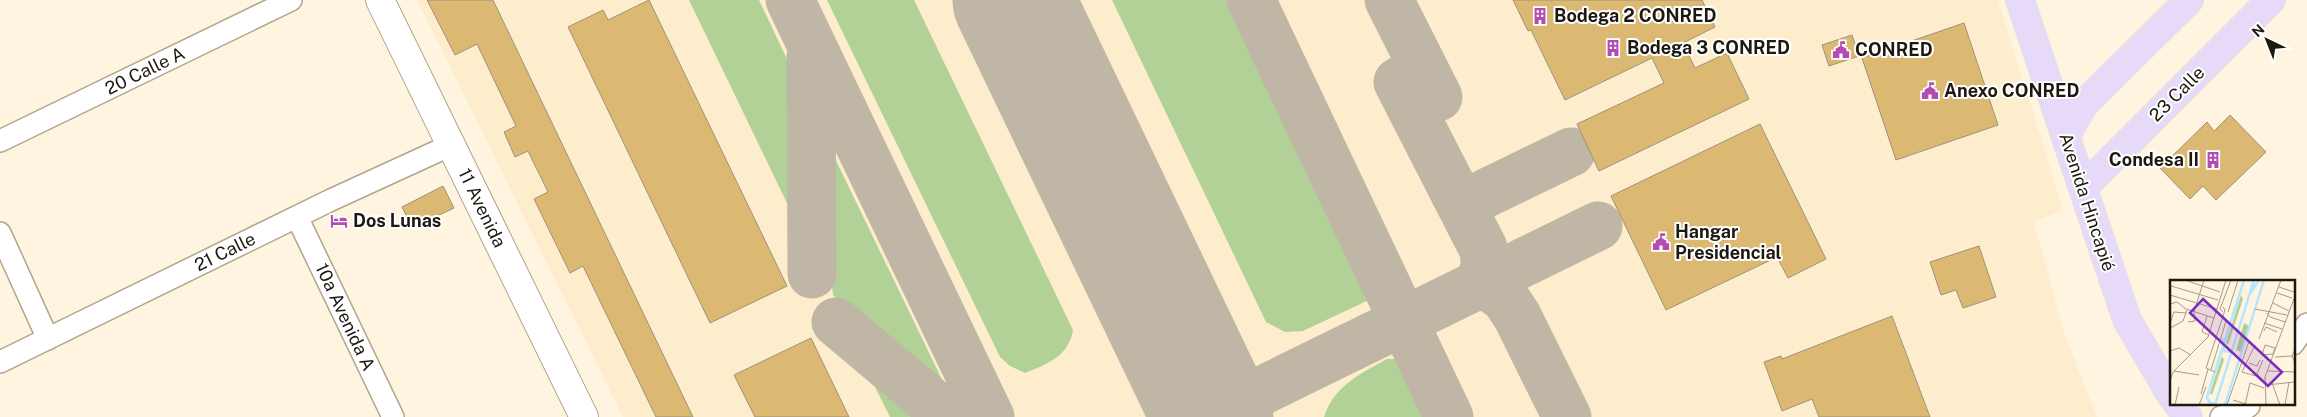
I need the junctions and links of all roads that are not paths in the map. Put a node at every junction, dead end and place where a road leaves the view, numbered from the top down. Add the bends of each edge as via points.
1 (291, 0) edge
2 (380, 0) edge
3 (2020, 0) edge
4 (2189, 0) edge
5 (2271, 0) edge
6 (2046, 80) junction
7 (2094, 93) junction
8 (2066, 139) junction
9 (0, 141) edge
10 (451, 145) junction
11 (2083, 188) junction
12 (297, 216) junction
13 (0, 233) edge
14 (2307, 324) edge
15 (48, 339) junction
16 (2294, 343) edge
17 (0, 362) edge
18 (2170, 392) edge
19 (2178, 404) edge
20 (2189, 404) edge
21 (2248, 409) edge
22 (393, 417) edge
23 (584, 417) edge
24 (2188, 417) edge
25 (2214, 417) edge
26 (2220, 417) edge

1 - 9 street, 20 Calle A
2 - 10 main road, 11 Avenida
3 - 6 main road, Avenida Hincapié
4 - 7 main road
5 - 11 main road, 23 Calle
6 - 7 main road via 2070,93
6 - 8 main road, Avenida Hincapié
7 - 8 main road via 2077,114
8 - 11 main road, Avenida Hincapié
10 - 12 street, 21 Calle
10 - 23 main road, 11 Avenida
11 - 18 main road, Avenida Hincapié via 2127,320
12 - 15 street, 21 Calle
12 - 22 street, 10a Avenida A
13 - 15 street
14 - 16 street
15 - 17 street, 21 Calle
19 - 24 main road, Avenida Hincapié
20 - 25 street
21 - 26 street

